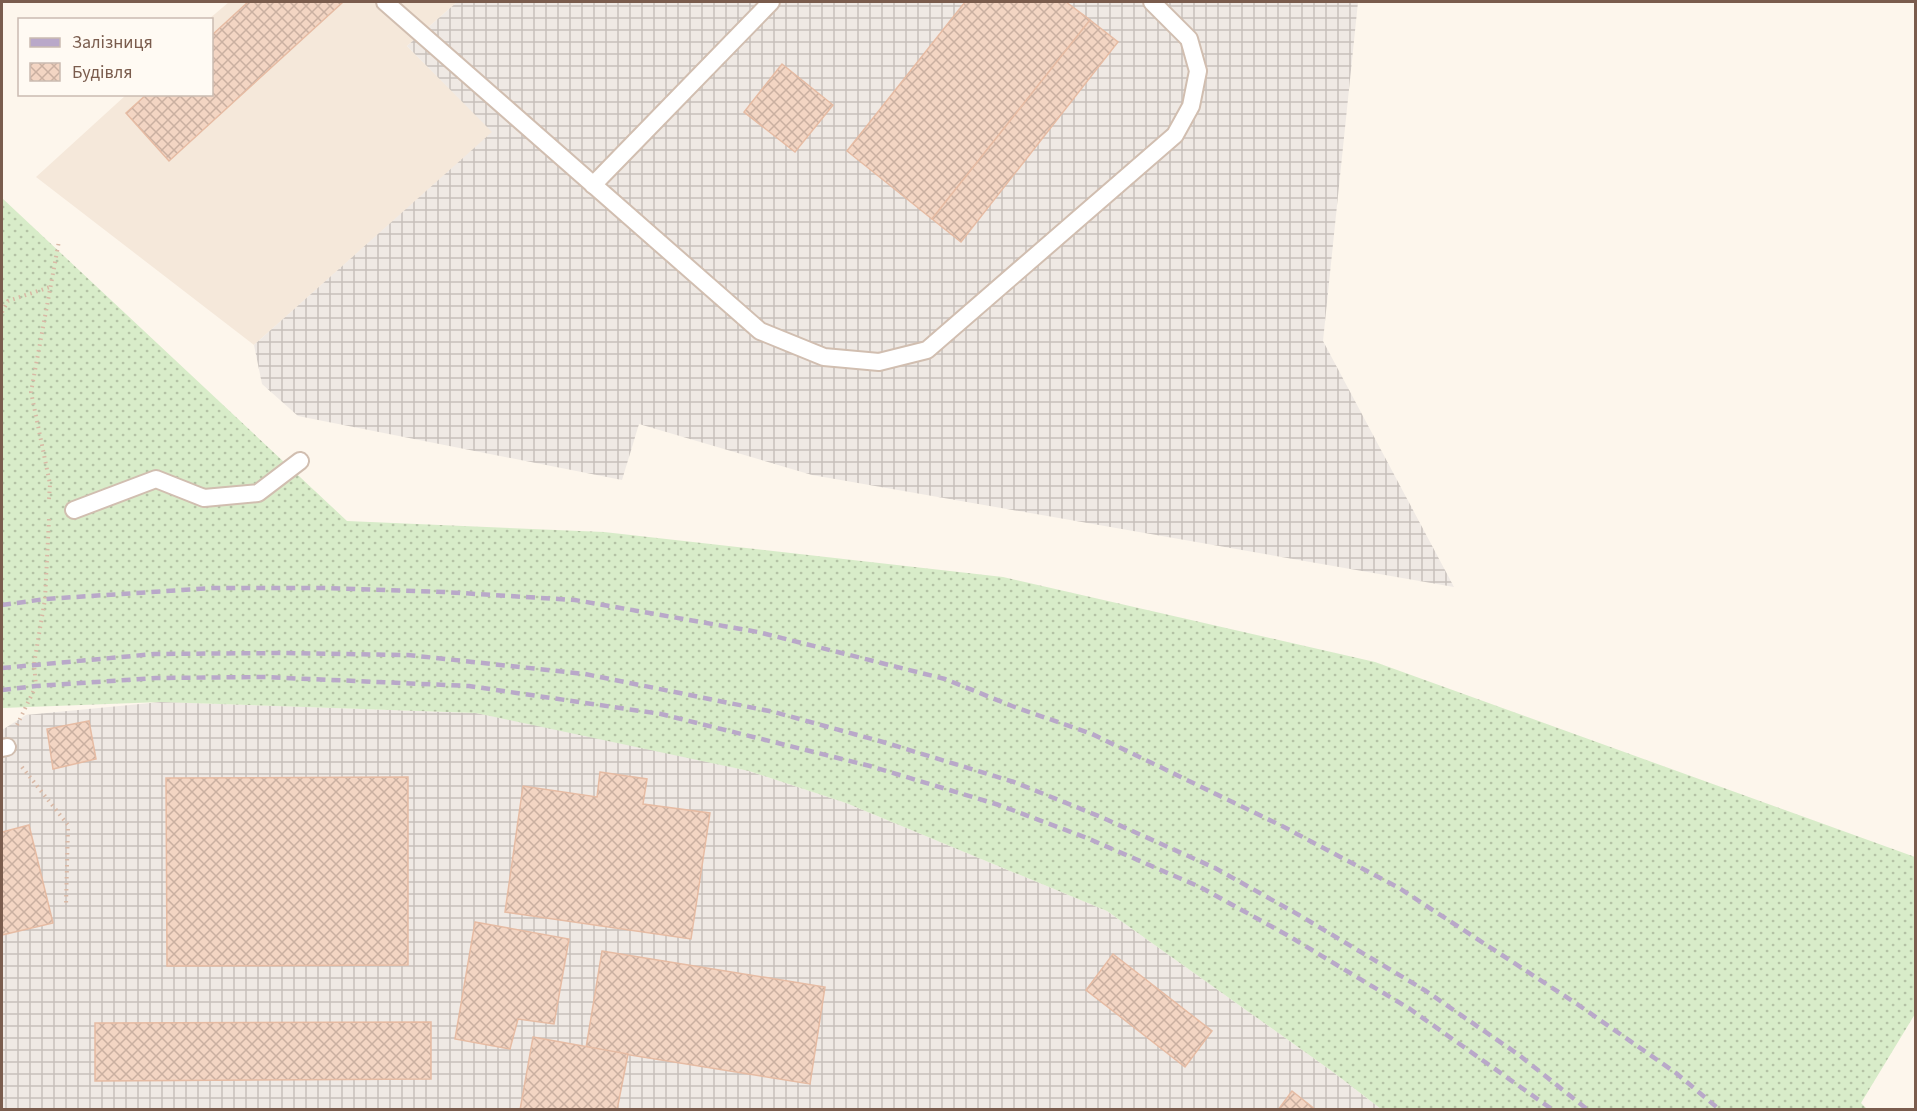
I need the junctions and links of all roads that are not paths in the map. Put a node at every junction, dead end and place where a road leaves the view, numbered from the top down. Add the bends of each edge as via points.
1 (386, 2) edge
2 (771, 2) edge
3 (1152, 2) edge
4 (593, 184) junction
5 (300, 461) dead end
6 (74, 510) dead end

1 - 4 lane
2 - 4 lane
3 - 4 lane via 1190,39 1198,71 1191,106 1175,135 927,350 879,362 824,357 760,331
5 - 6 lane via 258,493 204,498 156,479

